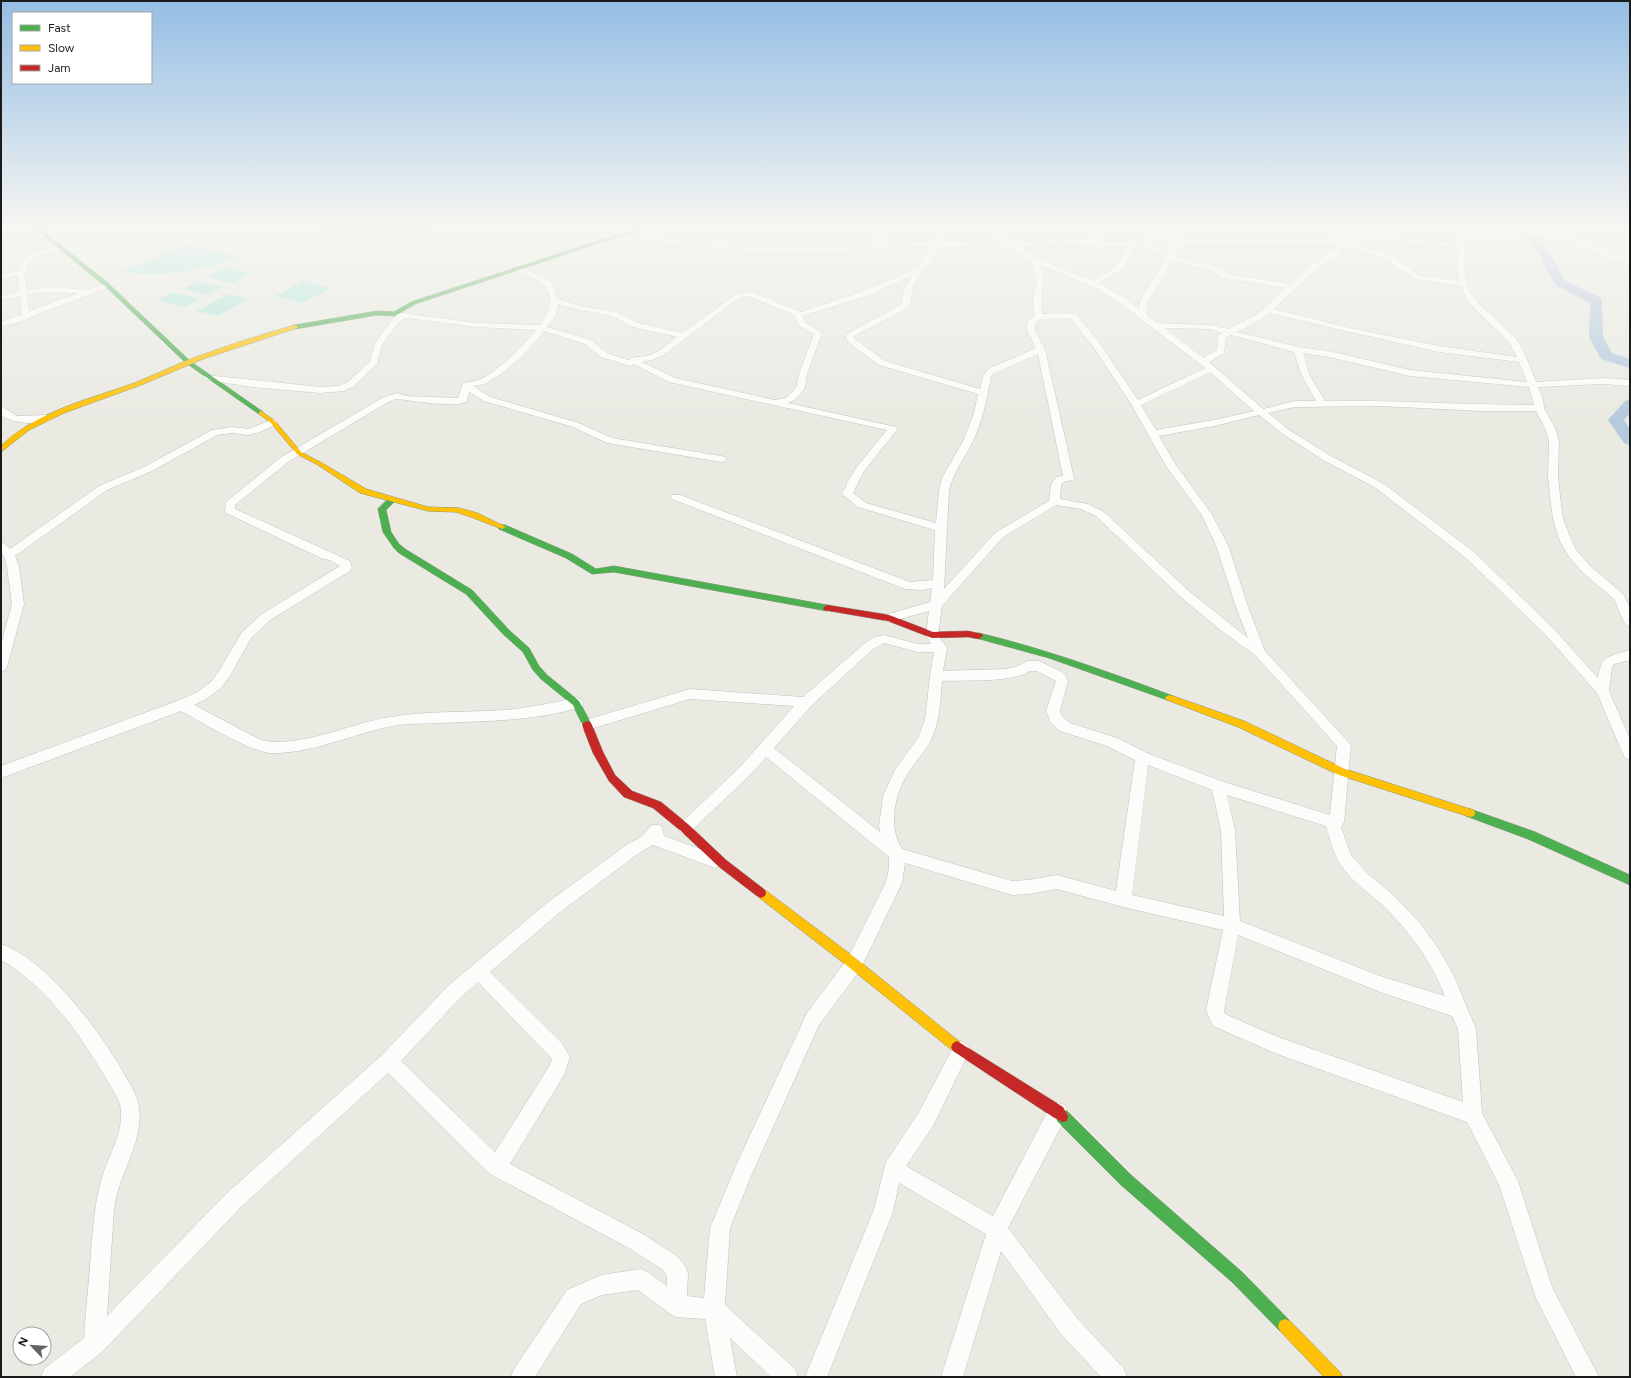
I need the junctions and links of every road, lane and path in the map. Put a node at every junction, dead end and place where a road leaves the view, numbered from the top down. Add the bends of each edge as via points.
1 (45, 290) edge
2 (72, 290) edge
3 (91, 290) edge
4 (113, 290) edge
5 (453, 290) edge
6 (550, 290) edge
7 (872, 290) edge
8 (908, 290) edge
9 (1039, 290) edge
10 (1106, 290) edge
11 (1150, 290) edge
12 (1289, 290) edge
13 (1465, 290) edge
14 (24, 292) junction
15 (86, 292) junction
16 (1, 298) edge
17 (556, 301) junction
18 (1268, 310) junction
19 (400, 314) junction
20 (799, 314) junction
21 (1143, 315) junction
22 (26, 317) junction
23 (1038, 317) junction
24 (1, 325) edge
25 (1156, 325) junction
26 (543, 328) junction
27 (1232, 332) junction
28 (684, 336) junction
29 (1041, 350) junction
30 (1298, 350) junction
31 (633, 360) junction
32 (1523, 360) junction
33 (188, 362) junction
34 (1207, 365) junction
35 (208, 377) junction
36 (1630, 383) edge
37 (466, 385) junction
38 (1532, 385) junction
39 (984, 392) junction
40 (776, 403) junction
41 (1322, 403) junction
42 (1136, 404) junction
43 (1539, 408) junction
44 (1, 409) edge
45 (1261, 412) junction
46 (48, 418) junction
47 (273, 422) junction
48 (1152, 434) junction
49 (1, 450) edge
50 (299, 453) junction
51 (721, 459) dead end
52 (676, 498) dead end
53 (392, 500) junction
54 (1054, 502) junction
55 (941, 528) junction
56 (5, 551) edge
57 (940, 583) junction
58 (936, 605) junction
59 (889, 618) junction
60 (1630, 622) edge
61 (932, 635) junction
62 (941, 648) junction
63 (1260, 653) junction
64 (1630, 655) edge
65 (1, 666) edge
66 (936, 676) junction
67 (1602, 691) junction
68 (806, 702) junction
69 (576, 703) junction
70 (182, 705) junction
71 (588, 726) junction
72 (765, 749) junction
73 (1630, 754) edge
74 (1142, 757) junction
75 (1, 772) edge
76 (1342, 772) junction
77 (1218, 786) junction
78 (1332, 822) junction
79 (685, 828) junction
80 (897, 854) junction
81 (722, 863) junction
82 (1630, 880) edge
83 (1123, 900) junction
84 (1232, 925) junction
85 (1, 952) edge
86 (854, 964) junction
87 (478, 971) junction
88 (1458, 1009) junction
89 (961, 1050) junction
90 (388, 1061) junction
91 (1058, 1112) junction
92 (1473, 1115) junction
93 (497, 1167) junction
94 (893, 1169) junction
95 (997, 1229) junction
96 (676, 1306) junction
97 (714, 1309) junction
98 (94, 1344) junction
99 (60, 1374) edge
100 (522, 1377) edge
101 (726, 1377) edge
102 (787, 1377) edge
103 (816, 1377) edge
104 (952, 1377) edge
105 (1116, 1377) edge
106 (1336, 1377) edge
107 (1588, 1377) edge

1 - 14 street
2 - 15 street
3 - 15 street
4 - 33 street
5 - 19 street via 413,303
6 - 17 street
7 - 20 street via 816,311
8 - 39 street via 909,298 905,306 849,334 851,340 882,363
9 - 23 street via 1036,298
10 - 21 street
11 - 21 street via 1144,301
12 - 18 street
13 - 32 street via 1471,300 1512,340
14 - 16 street
14 - 22 street
15 - 22 street
17 - 26 street via 551,316
17 - 28 street via 614,314 636,325
18 - 27 street
18 - 32 street via 1439,349
19 - 26 street via 477,325
19 - 33 street via 377,313 302,325
19 - 35 street via 378,346 374,362 351,384 340,389 320,390 252,384
20 - 28 street via 752,295 741,294
20 - 40 street via 797,316 801,323 818,333 797,393 789,400
21 - 25 street
22 - 24 street
23 - 29 street via 1031,322 1031,331
23 - 42 street via 1072,315 1095,343
25 - 27 street via 1210,327
25 - 34 street
26 - 31 street via 588,342 615,359 630,363
26 - 37 street via 516,356 484,381
27 - 30 street
27 - 34 street via 1222,336 1221,351
28 - 31 street via 658,354
29 - 39 street via 991,371 987,376
29 - 54 street via 1069,478 1060,479 1056,485
30 - 38 street via 1329,354 1406,373
30 - 41 street via 1305,374
31 - 40 street via 672,380
32 - 38 street
33 - 35 street
33 - 46 street via 171,371
34 - 42 street
34 - 45 street
35 - 47 street
36 - 38 street via 1603,381
37 - 50 street via 462,401 443,403 419,399 404,400 397,396 385,400
37 - 51 street via 487,399 576,425 610,441
38 - 43 street
39 - 55 street via 968,440 947,478
40 - 55 street via 893,429 860,470 850,491 846,493 862,505
41 - 43 street
41 - 45 street via 1295,404
42 - 48 street
43 - 60 street via 1554,441 1554,496 1565,539 1585,568 1619,598
44 - 46 street via 9,417 18,419
45 - 48 street
45 - 67 street via 1286,432 1327,458 1380,486 1470,555 1549,631
46 - 49 street via 24,431 5,444
47 - 50 street
47 - 56 street via 249,432 215,432 148,469 103,488
48 - 63 street via 1171,466 1206,513 1222,545
50 - 53 street via 363,491
50 - 70 street via 284,460 230,504 230,511 333,557 346,564 346,568 266,617 246,635 216,685
52 - 57 street via 909,586
53 - 59 street via 428,509 456,510 474,515 569,556 595,572 614,569
53 - 69 street via 382,508 387,533 392,543 468,592 526,650 544,677
54 - 58 street via 999,535
54 - 63 street via 1095,509 1186,595
55 - 57 street
56 - 65 street via 13,567 18,604
57 - 58 street
58 - 59 street
58 - 61 street
59 - 61 street
61 - 62 street
61 - 76 street via 968,634 1066,660 1240,724
62 - 66 street
62 - 68 street via 918,648 890,640 879,640
63 - 76 street via 1344,744
64 - 67 street via 1610,661 1606,666
66 - 74 street via 1006,674 1028,666 1039,666 1059,676 1062,681 1053,711 1056,719 1065,727 1112,742
66 - 80 street via 934,712 929,730 901,772 890,796 886,826 889,841
67 - 73 street
68 - 71 street via 690,694
68 - 72 street
69 - 70 street via 504,715 398,720 313,743 270,748 258,745
69 - 71 street
70 - 75 street
71 - 79 street via 598,753 612,778 628,794 657,805
72 - 79 street
72 - 80 street
74 - 77 street
74 - 83 street
76 - 78 street via 1337,822
76 - 82 street via 1508,825
77 - 78 street
77 - 84 street via 1228,830
78 - 88 street via 1345,859 1413,927 1447,980
79 - 81 street
80 - 83 street via 1012,888 1057,882
80 - 86 street via 894,883
81 - 86 street
81 - 87 street via 657,840 656,830 646,842 634,848 553,908
83 - 84 street
84 - 88 street via 1380,984
84 - 92 street via 1215,1010 1219,1020 1277,1045
85 - 98 street via 25,967 58,996 102,1054 128,1097 130,1124 105,1203
86 - 89 street
86 - 97 street via 813,1019 720,1228
87 - 90 street via 454,992
87 - 93 street via 555,1048 560,1057 558,1069
88 - 92 street via 1467,1029
89 - 91 street
89 - 94 street via 926,1119
90 - 93 street
90 - 98 street via 234,1200
91 - 95 street
91 - 106 street via 1126,1180 1237,1277
92 - 107 street via 1508,1181 1543,1291
93 - 96 street via 636,1241 670,1263 678,1273
94 - 95 street
94 - 103 street via 883,1212
95 - 104 street
95 - 105 street via 1069,1326
96 - 97 street
96 - 100 street via 640,1279 601,1285 574,1297
97 - 101 street
97 - 102 street
98 - 99 street

